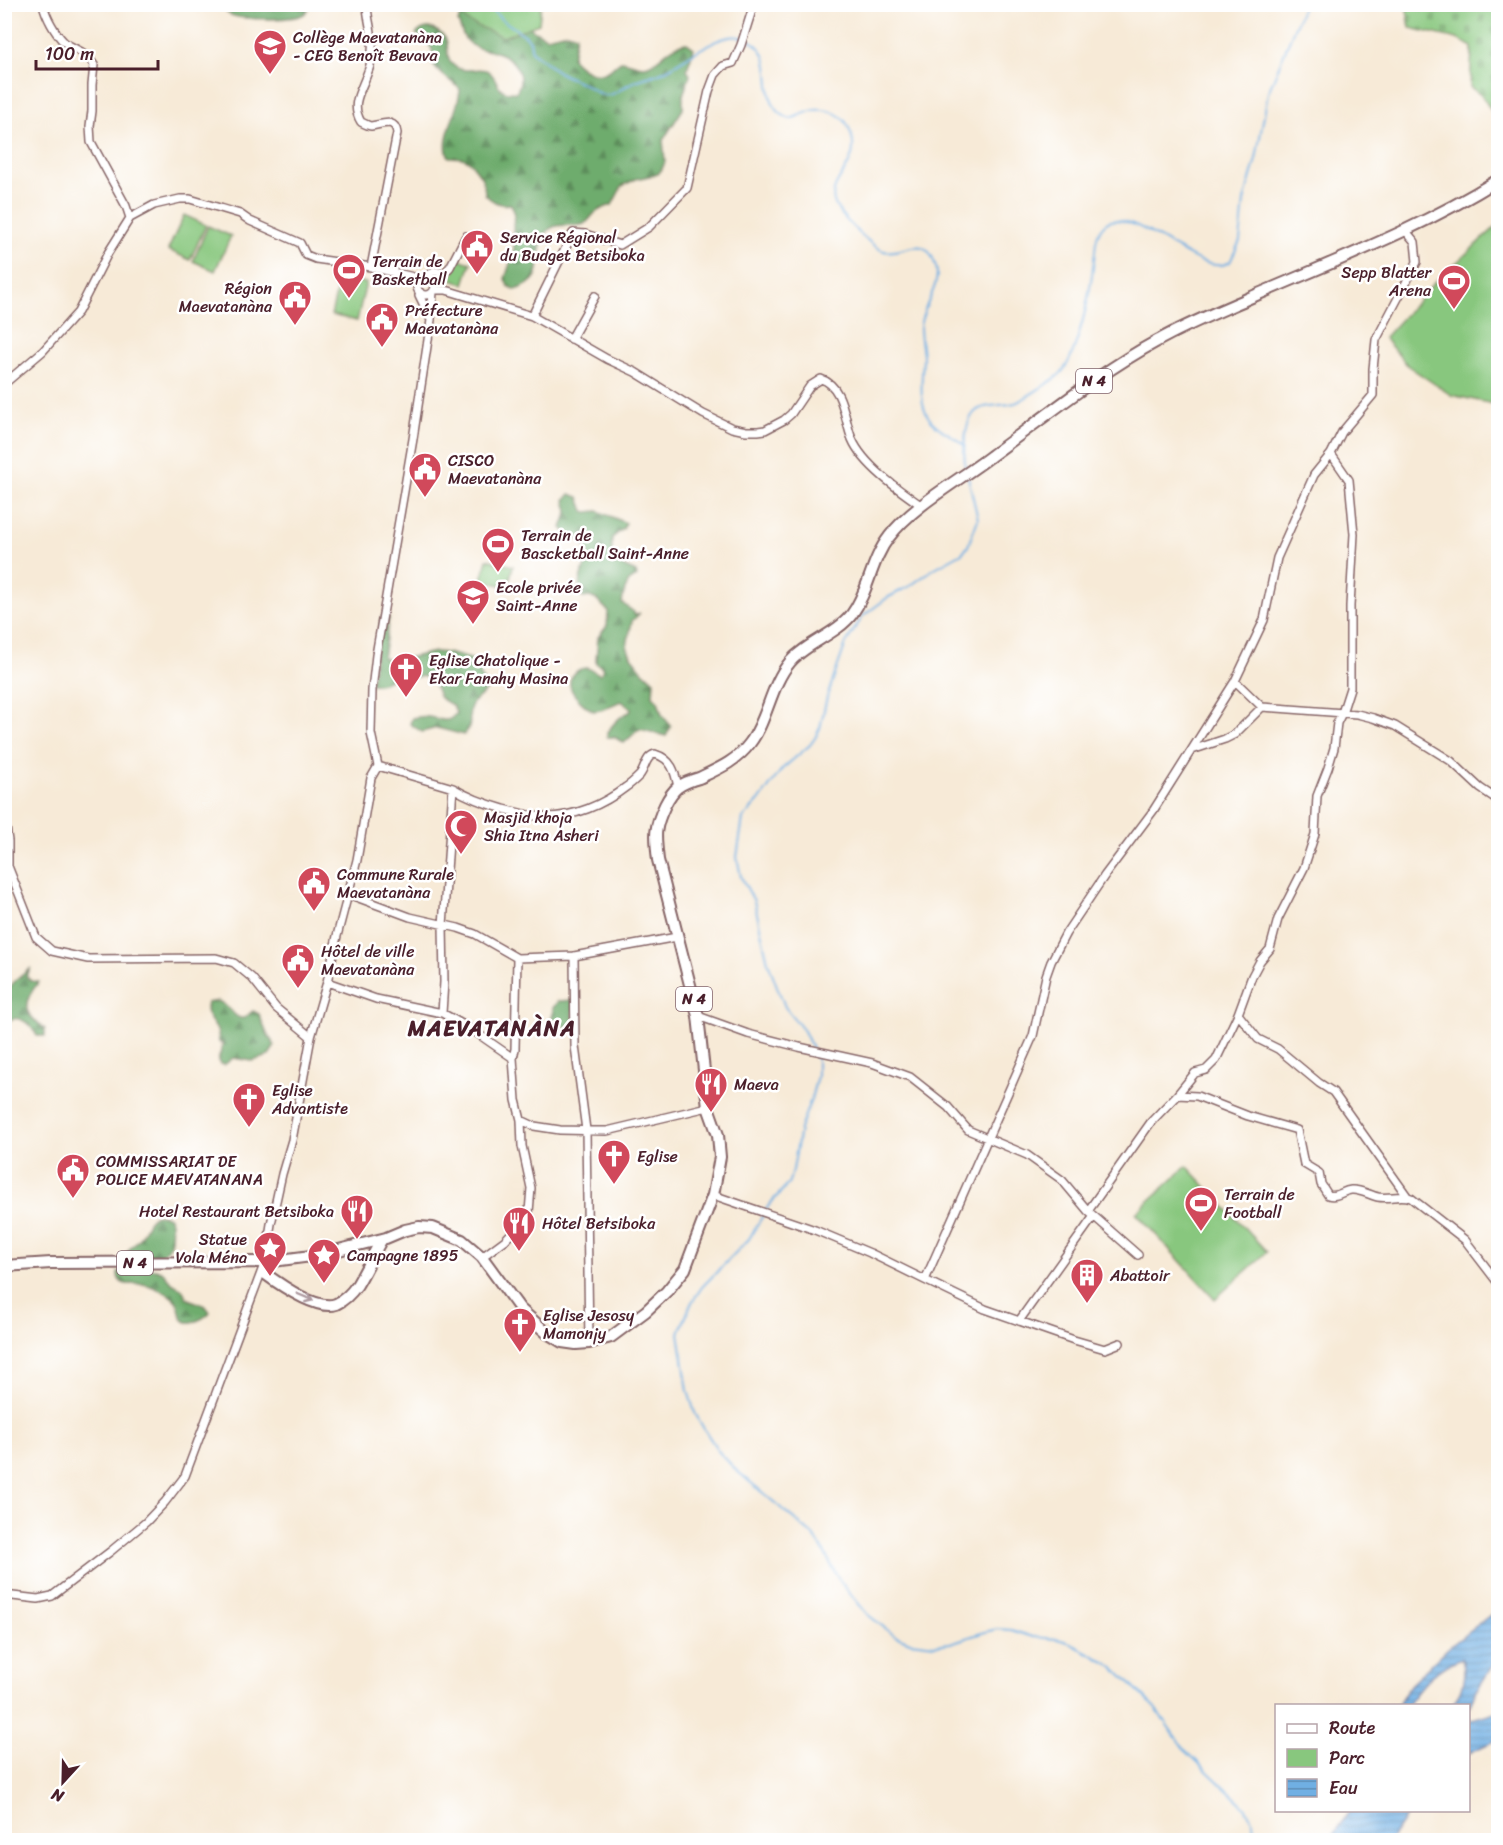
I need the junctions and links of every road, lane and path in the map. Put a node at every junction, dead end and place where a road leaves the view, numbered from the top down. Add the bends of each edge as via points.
1 (43, 4) edge
2 (367, 4) edge
3 (754, 4) edge
4 (1498, 180) edge
5 (130, 218) junction
6 (1406, 230) junction
7 (466, 236) dead end
8 (371, 267) junction
9 (443, 273) junction
10 (396, 274) junction
11 (423, 278) junction
12 (434, 288) junction
13 (419, 289) junction
14 (595, 296) dead end
15 (532, 316) junction
16 (431, 320) junction
17 (572, 339) junction
18 (4, 384) edge
19 (1330, 454) junction
20 (922, 506) junction
21 (1235, 681) junction
22 (1262, 707) junction
23 (1342, 713) junction
24 (4, 747) edge
25 (1192, 750) junction
26 (378, 766) junction
27 (678, 787) junction
28 (453, 788) junction
29 (1498, 800) edge
30 (348, 894) junction
31 (443, 925) junction
32 (677, 937) junction
33 (574, 956) junction
34 (517, 958) junction
35 (327, 982) junction
36 (442, 1013) junction
37 (1238, 1014) junction
38 (698, 1016) junction
39 (311, 1037) junction
40 (513, 1058) junction
41 (1178, 1095) junction
42 (708, 1107) junction
43 (521, 1120) junction
44 (586, 1130) junction
45 (988, 1138) junction
46 (713, 1195) junction
47 (1407, 1196) junction
48 (1091, 1214) junction
49 (382, 1239) junction
50 (1138, 1255) dead end
51 (482, 1257) junction
52 (265, 1262) junction
53 (4, 1266) edge
54 (925, 1280) junction
55 (1498, 1283) edge
56 (1019, 1321) junction
57 (589, 1343) junction
58 (1120, 1343) dead end
59 (4, 1595) edge

1 - 5 street via 59,36 86,54 94,65 90,126 93,149
2 - 8 street via 372,50 356,109 361,122 371,126 393,124 397,133
3 - 15 street via 732,63 715,75 709,91 687,188 649,227 620,245 573,233
4 - 6 main road, N 4 via 1459,205
5 - 8 street via 154,205 190,199 240,214 300,243 306,255 316,259
5 - 18 street via 78,312 43,351
6 - 19 street via 1415,242 1417,262 1376,340 1373,395 1342,432
6 - 20 main road, N 4 via 1160,339 1102,375
7 - 9 street
8 - 10 street
9 - 11 street via 434,271
9 - 12 street
10 - 11 street
10 - 13 street
11 - 12 street via 430,278
11 - 13 street
12 - 13 street via 425,295
12 - 15 street
12 - 16 street
13 - 16 street
14 - 17 street
15 - 17 street
16 - 26 street via 376,655 371,733
17 - 20 street via 703,414 746,431 765,430 784,420 810,386 826,380 842,404 858,450 886,479
19 - 21 street via 1314,475 1278,558 1264,620
19 - 23 street via 1349,480 1354,534 1350,687
20 - 27 main road, N 4 via 889,537 852,615 785,668 752,741 742,753 725,766
21 - 22 street
21 - 25 street
22 - 23 street
22 - 25 street via 1234,734
23 - 29 street via 1395,726 1451,761 1480,789
23 - 37 street via 1317,796 1315,834 1309,852 1278,919 1270,949 1252,976
24 - 39 street via 8,866 36,937 44,945 52,951 87,958 216,958 234,963 276,1008
25 - 45 street via 1056,951 1046,976 1033,1036
26 - 28 street
26 - 30 street via 371,778 364,829
27 - 28 street via 671,764 656,754 649,757 640,775 627,787 596,806 561,816 543,817 491,806
27 - 32 main road, N 4 via 658,818 655,836
28 - 31 street
30 - 31 street
30 - 35 street
31 - 34 street via 475,934
31 - 36 street
32 - 33 street
32 - 38 main road, N 4
33 - 34 street
33 - 44 street via 575,1046
34 - 40 street
35 - 36 street via 376,999
35 - 39 street
36 - 40 street
37 - 41 street via 1216,1060 1206,1070 1195,1073
37 - 47 street via 1258,1039 1278,1049 1333,1092
38 - 42 main road, N 4
38 - 45 street via 748,1034 872,1063 910,1077 948,1107 968,1130
39 - 52 street
40 - 43 street
41 - 47 street via 1197,1096 1297,1130 1304,1164 1319,1173 1328,1195 1352,1190 1386,1198
41 - 48 street via 1151,1122
42 - 44 street via 607,1131
42 - 46 main road, N 4 via 718,1135 720,1157
43 - 44 street via 534,1126
43 - 51 street via 531,1188 529,1212 505,1240
44 - 57 street
45 - 48 street via 1027,1155 1062,1180
45 - 54 street
46 - 54 street via 870,1253
46 - 57 main road, N 4 via 679,1277 646,1311 611,1337
47 - 55 street via 1465,1240
48 - 50 street
48 - 56 street
49 - 51 main road, N 4 via 412,1229 433,1228 462,1240
49 - 52 main road, N 4 via 319,1255
52 -> 49 main road via 264,1273 281,1286 330,1305 344,1299 357,1284
51 - 57 main road, N 4 via 520,1309 547,1334 562,1342
52 - 53 main road, N 4
52 - 59 street via 184,1476 165,1502 130,1536 52,1596 38,1599
54 - 56 street
56 - 58 street via 1105,1349

